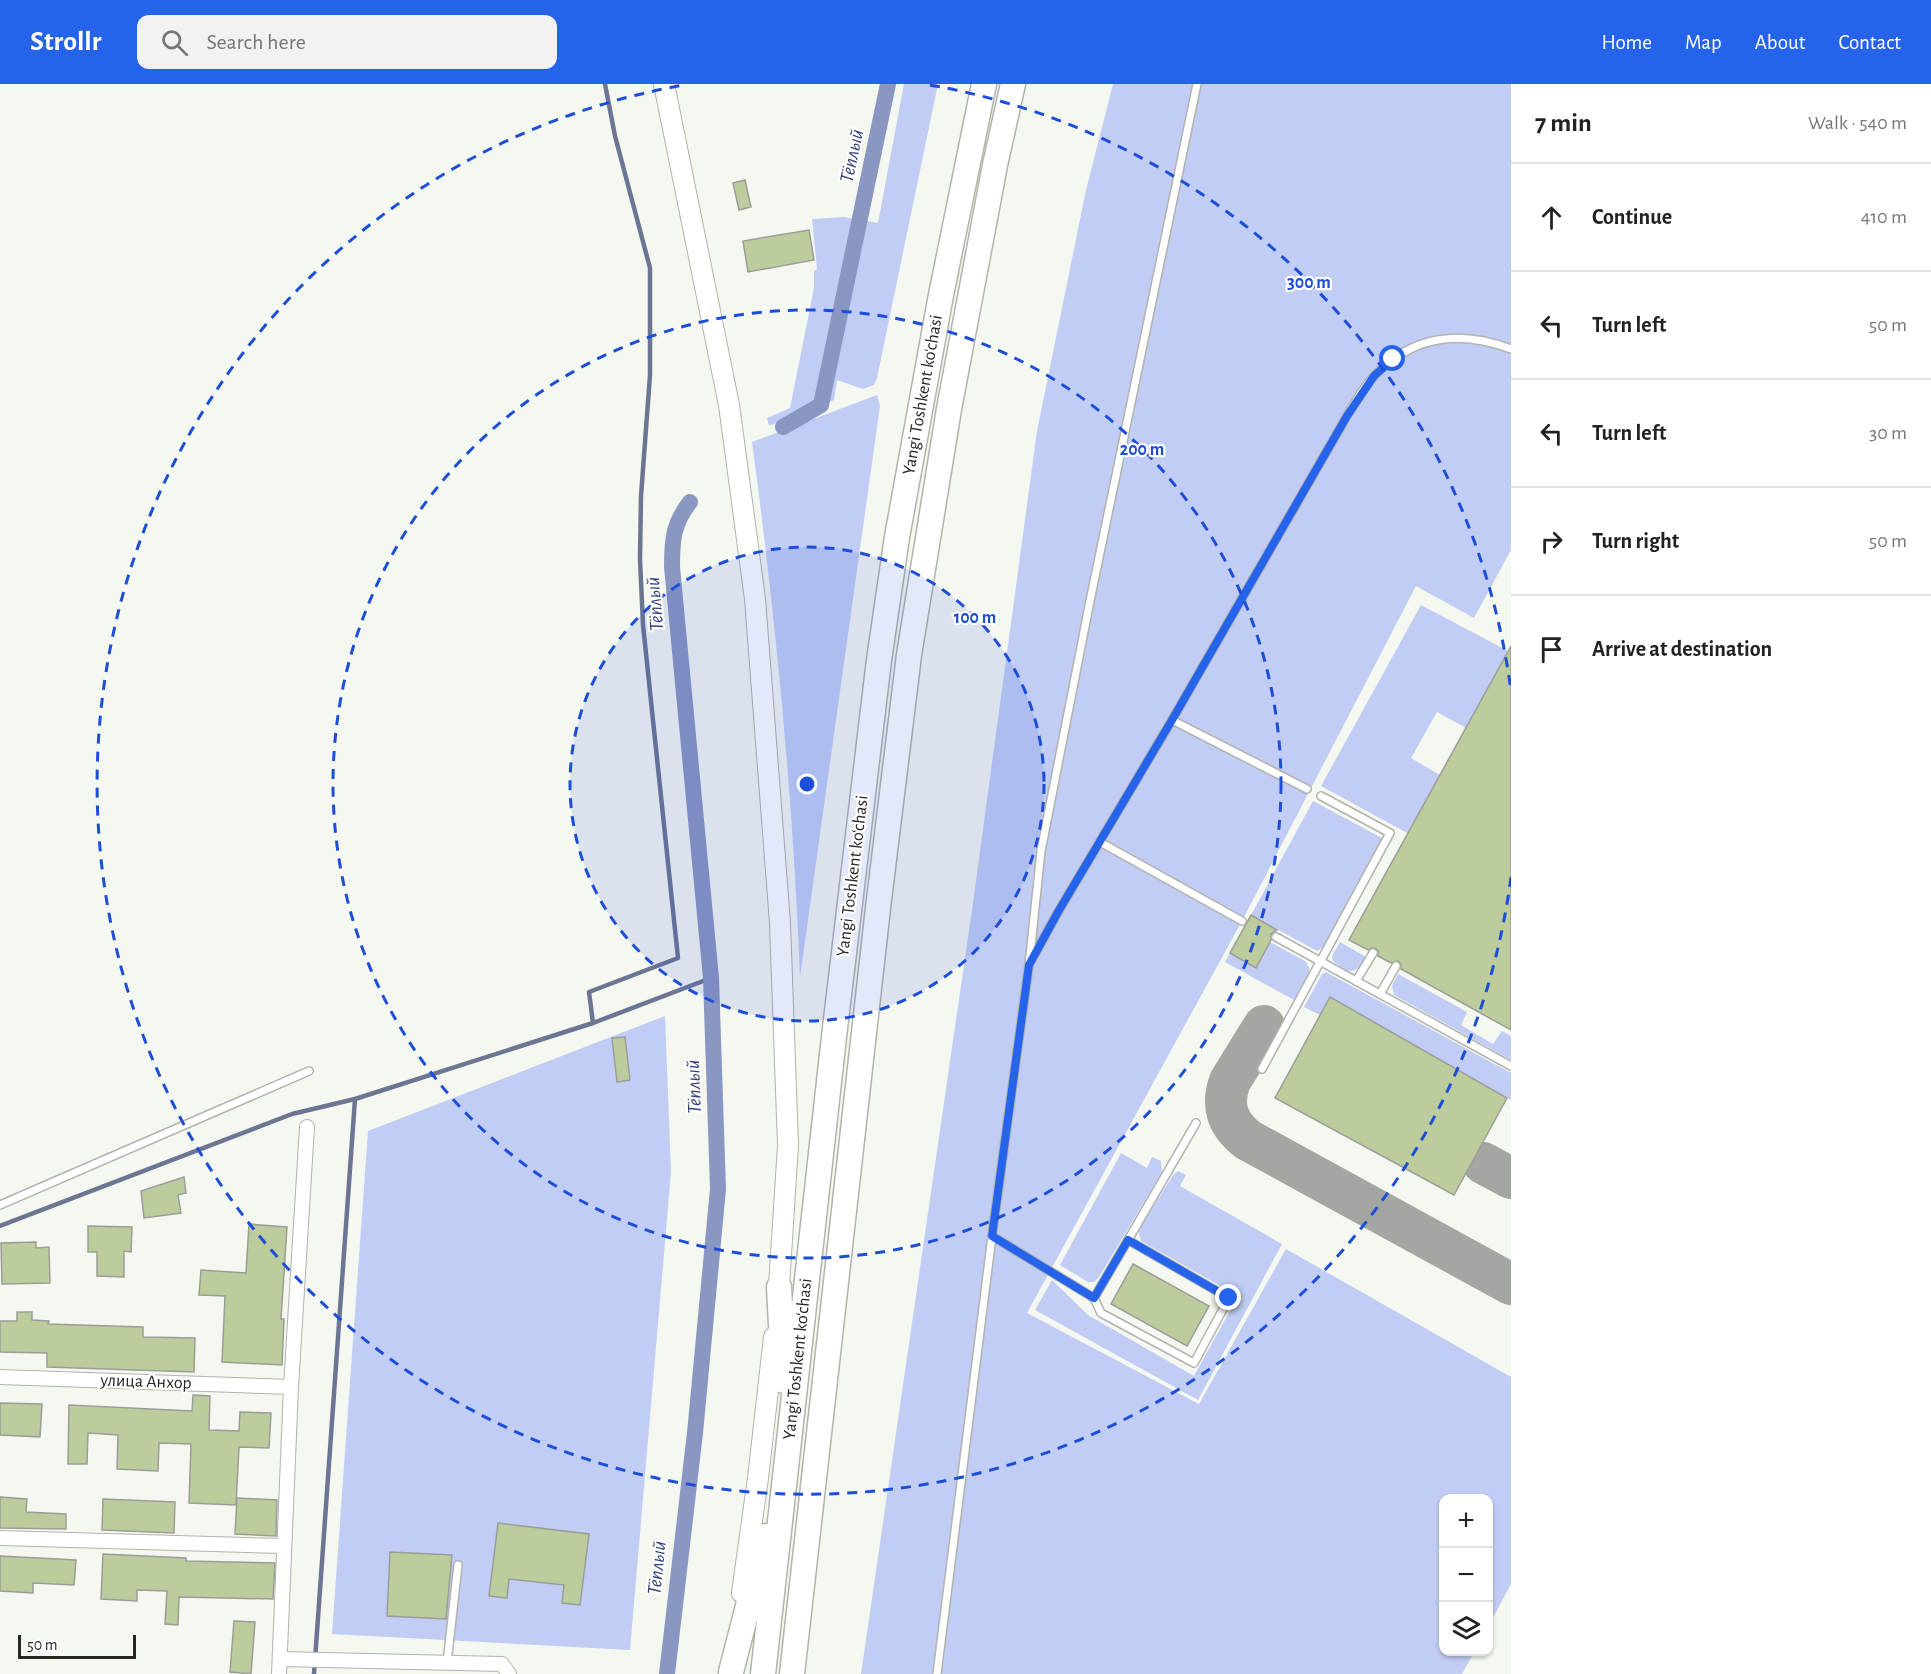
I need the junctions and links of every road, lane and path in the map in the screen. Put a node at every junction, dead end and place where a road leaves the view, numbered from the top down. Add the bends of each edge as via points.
1 (664, 84) edge
2 (984, 84) edge
3 (1013, 84) edge
4 (1197, 84) edge
5 (1511, 349) edge
6 (1172, 720) junction
7 (1306, 789) dead end
8 (1321, 796) dead end
9 (1100, 842) junction
10 (1242, 921) dead end
11 (1276, 937) dead end
12 (1373, 953) dead end
13 (1321, 961) junction
14 (1029, 965) junction
15 (1396, 966) dead end
16 (1356, 981) junction
17 (1380, 994) junction
18 (1511, 1066) edge
19 (1262, 1069) dead end
20 (309, 1071) dead end
21 (1196, 1123) dead end
22 (307, 1127) dead end
23 (0, 1205) edge
24 (992, 1236) junction
25 (1128, 1240) junction
26 (779, 1287) junction
27 (1094, 1298) junction
28 (0, 1377) edge
29 (291, 1387) junction
30 (788, 1450) junction
31 (0, 1538) edge
32 (284, 1546) junction
33 (458, 1565) dead end
34 (280, 1659) junction
35 (447, 1663) junction
36 (730, 1673) edge
37 (279, 1674) edge
38 (509, 1674) edge
39 (763, 1674) edge
40 (792, 1674) edge
41 (937, 1674) edge

1 - 26 main road via 729,405 755,599 780,923 788,1145
2 - 30 highway, Yangi Toshkent ko‘chasi via 936,317 879,660
3 - 40 highway, Yangi Toshkent ko‘chasi via 949,409 909,655
4 - 14 lane via 1041,851
5 - 6 lane via 1481,339 1437,339 1393,359 1374,376 1347,416
6 - 7 lane
6 - 9 lane
8 - 13 lane via 1390,833
9 - 10 lane
9 - 14 lane
11 - 13 lane
12 - 16 lane
13 - 16 lane
13 - 19 lane
14 - 24 lane
15 - 17 lane
16 - 17 lane
17 - 18 lane
20 - 23 lane
21 - 25 lane
22 - 29 street
24 - 27 lane
24 - 41 lane
25 - 27 lane
25 - 27 lane via 1229,1298 1194,1363 1101,1313
26 - 30 highway
26 - 36 main road via 759,1478
28 - 29 street, улица Анхор
29 - 32 street
30 - 36 highway
30 - 39 highway, Yangi Toshkent ko‘chasi
31 - 32 street
32 - 34 street
33 - 35 lane
34 - 35 street
34 - 37 street
35 - 38 street via 502,1664

